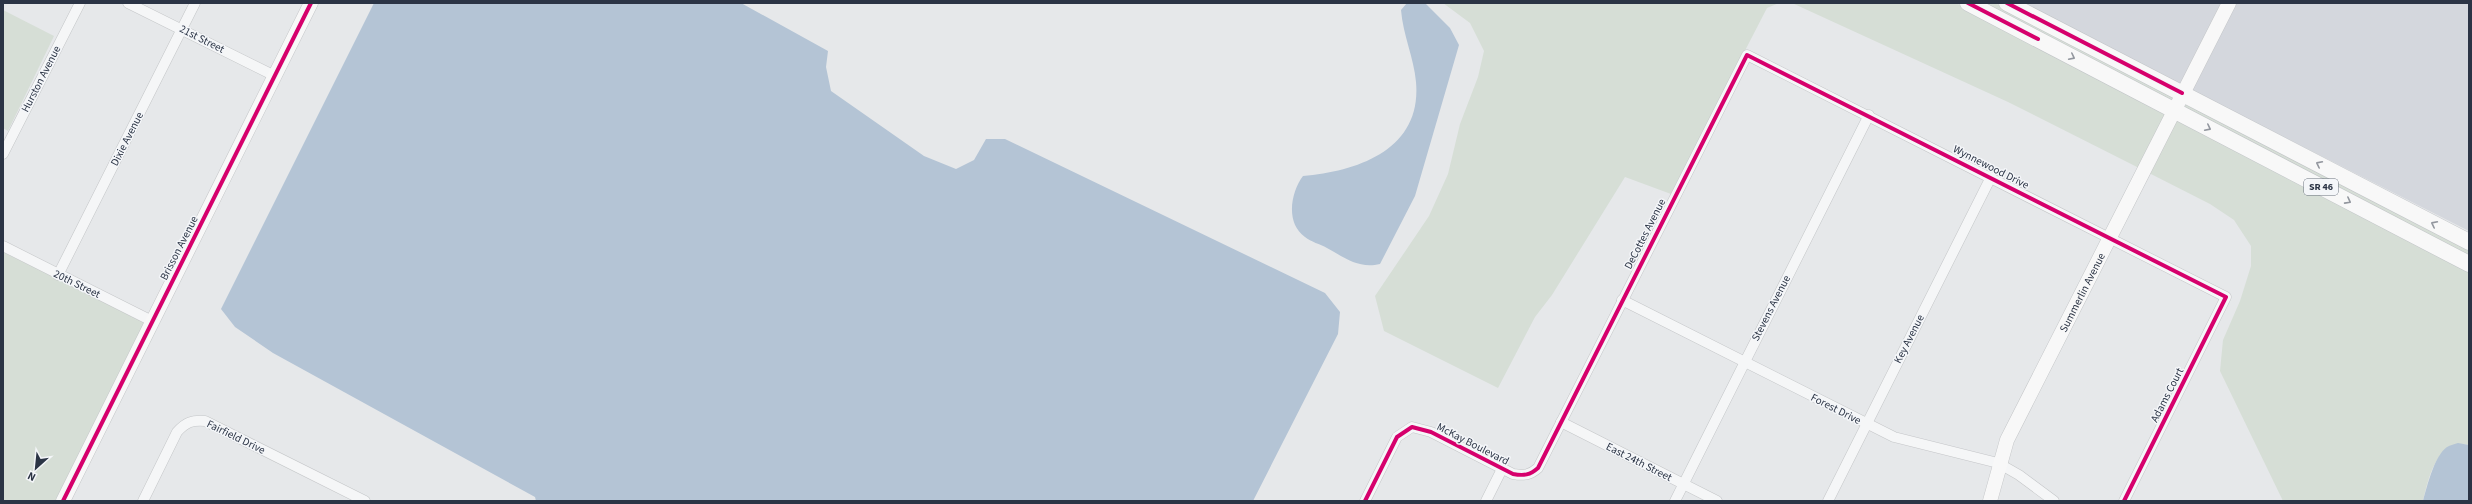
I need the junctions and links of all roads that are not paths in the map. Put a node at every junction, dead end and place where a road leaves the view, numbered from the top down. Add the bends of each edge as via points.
1 (80, 3) edge
2 (128, 3) edge
3 (195, 3) edge
4 (311, 3) edge
5 (1968, 3) edge
6 (2007, 3) edge
7 (2229, 3) edge
8 (182, 28) junction
9 (1747, 56) joint
10 (275, 76) junction
11 (2182, 93) junction
12 (2174, 110) junction
13 (1869, 115) junction
14 (3, 154) edge
15 (1990, 177) junction
16 (2109, 238) junction
17 (2469, 242) edge
18 (3, 246) edge
19 (2469, 264) edge
20 (58, 275) junction
21 (2226, 297) joint
22 (1622, 300) junction
23 (152, 321) junction
24 (1743, 362) junction
25 (1562, 422) junction
26 (1866, 424) junction
27 (1998, 464) junction
28 (1502, 469) junction
29 (1683, 484) junction
30 (63, 501) edge
31 (143, 501) edge
32 (365, 501) edge
33 (1365, 501) edge
34 (1486, 501) edge
35 (1675, 501) edge
36 (1716, 501) edge
37 (1828, 501) edge
38 (1990, 501) edge
39 (2054, 501) edge
40 (2124, 501) edge

1 - 14 street, Hurston Avenue
2 - 8 street, 21st Street
3 - 8 street, Dixie Avenue
4 - 10 street, Brisson Avenue
5 -> 12 main road, SR 46
6 - 11 main road, SR 46
7 - 11 street, Summerlin Avenue
8 - 10 street, 21st Street
8 - 20 street, Dixie Avenue
9 - 13 street, Wynnewood Drive
9 - 22 street, DeCottes Avenue
10 - 23 street, Brisson Avenue
11 - 12 street, Summerlin Avenue
17 -> 11 main road, SR 46
12 - 16 street, Summerlin Avenue
12 -> 19 main road, SR 46
13 - 15 street, Wynnewood Drive
13 - 24 street, Stevens Avenue
15 - 16 street, Wynnewood Drive
15 - 26 street, Key Avenue
16 - 21 street, Wynnewood Drive
16 - 27 street, Summerlin Avenue via 2007,440
18 - 20 street, 20th Street
20 - 23 street, 20th Street
21 - 40 street, Adams Court
22 - 24 street, Forest Drive
22 - 25 street, DeCottes Avenue
23 - 30 street, Brisson Avenue
24 - 26 street, Forest Drive
24 - 29 street, Stevens Avenue
25 - 28 street, McKay Boulevard via 1543,461 1531,474 1513,474
25 - 29 street, East 24th Street
26 - 27 street, Forest Drive via 1894,437
26 - 37 street, Key Avenue
27 - 38 street, Summerlin Avenue
27 - 39 street, Forest Drive via 2019,475
28 - 33 street, McKay Boulevard via 1431,432 1412,427 1397,437
28 - 34 street
29 - 35 street, Stevens Avenue
29 - 36 street, East 24th Street
31 - 32 street, Fairfield Drive via 177,432 184,423 193,420 205,421

